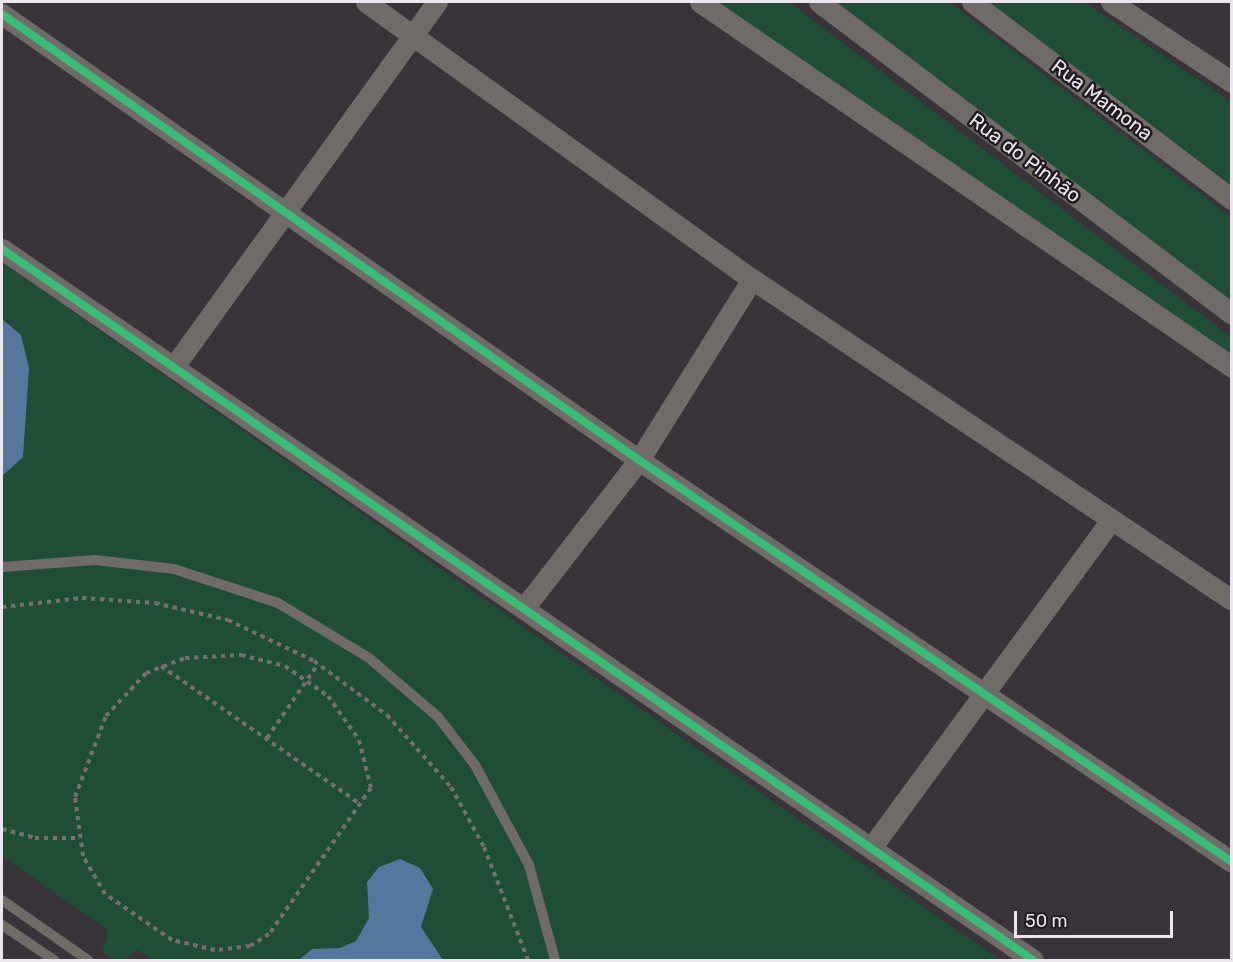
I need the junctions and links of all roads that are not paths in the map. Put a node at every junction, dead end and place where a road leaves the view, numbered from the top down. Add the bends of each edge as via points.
1 (366, 2) edge
2 (437, 2) edge
3 (700, 2) edge
4 (819, 2) edge
5 (972, 2) edge
6 (1112, 2) edge
7 (2, 14) edge
8 (417, 37) junction
9 (1232, 82) edge
10 (1232, 199) edge
11 (288, 212) junction
12 (2, 249) edge
13 (752, 279) junction
14 (1232, 314) edge
15 (175, 365) junction
16 (1232, 367) edge
17 (639, 460) junction
18 (1110, 521) junction
19 (2, 567) edge
20 (1232, 600) edge
21 (524, 609) junction
22 (987, 696) junction
23 (871, 848) junction
24 (1232, 862) edge
25 (2, 900) edge
26 (2, 925) edge
27 (54, 960) edge
28 (88, 960) edge
29 (555, 960) edge
30 (1033, 960) edge

1 - 8 street
2 - 8 street
3 - 16 street
4 - 14 street, Rua do Pinhão
5 - 10 street, Rua Mamona
6 - 9 street
7 - 11 street
8 - 11 street
8 - 13 street
11 - 15 street
11 - 17 street
12 - 15 street
13 - 17 street
13 - 18 street
15 - 21 street
17 - 21 street
17 - 22 street
18 - 20 street
18 - 22 street
19 - 29 lane via 95,560 174,569 278,603 369,658 438,717 476,765 529,865
21 - 23 street
22 - 23 street
22 - 24 street
23 - 30 street
25 - 28 lane
26 - 27 lane

